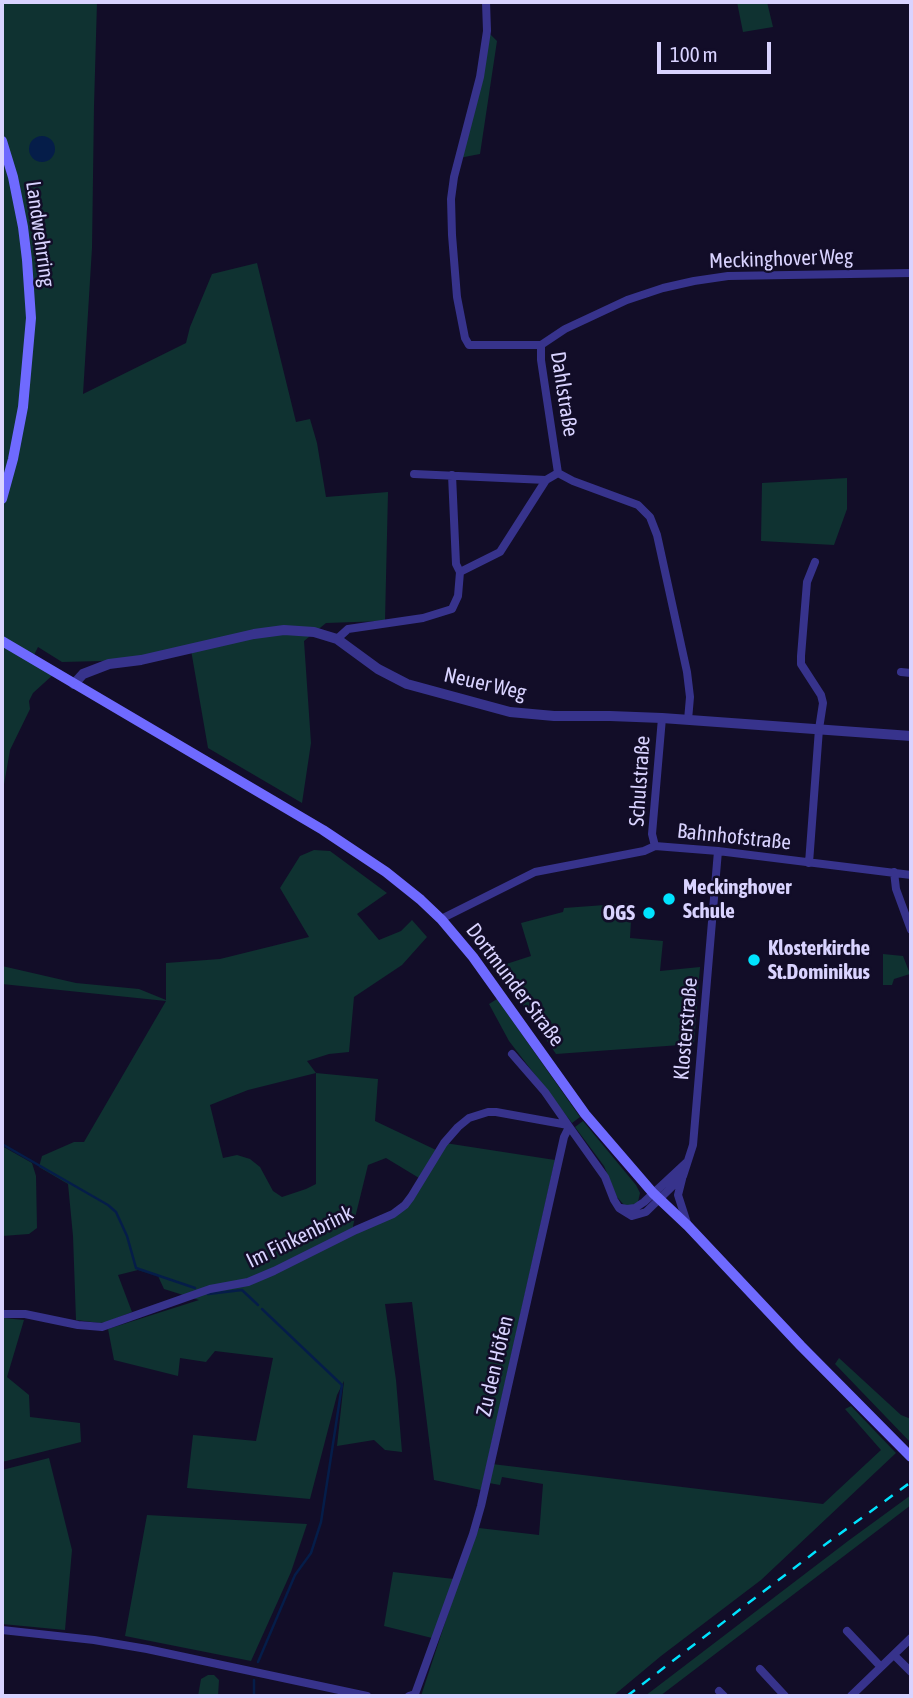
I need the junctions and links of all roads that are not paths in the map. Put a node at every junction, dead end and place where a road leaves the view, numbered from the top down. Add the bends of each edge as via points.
1 (486, 2) edge
2 (2, 142) edge
3 (911, 273) edge
4 (541, 345) junction
5 (558, 473) junction
6 (414, 474) dead end
7 (452, 475) junction
8 (546, 480) junction
9 (2, 499) edge
10 (815, 562) dead end
11 (460, 572) junction
12 (337, 639) junction
13 (2, 641) edge
14 (901, 672) dead end
15 (911, 673) edge
16 (74, 684) junction
17 (662, 718) junction
18 (688, 720) junction
19 (819, 729) junction
20 (911, 736) edge
21 (655, 846) junction
22 (718, 851) junction
23 (809, 863) junction
24 (894, 873) junction
25 (911, 875) edge
26 (441, 919) junction
27 (911, 930) edge
28 (512, 1054) dead end
29 (569, 1126) junction
30 (687, 1162) junction
31 (683, 1176) junction
32 (656, 1196) junction
33 (688, 1226) junction
34 (2, 1314) edge
35 (907, 1453) edge
36 (2, 1630) edge
37 (847, 1631) dead end
38 (911, 1638) edge
39 (894, 1655) junction
40 (881, 1667) junction
41 (760, 1669) dead end
42 (911, 1672) edge
43 (367, 1696) edge
44 (410, 1696) edge
45 (785, 1696) edge
46 (851, 1696) edge

1 - 4 street, Dahlstraße via 480,77 451,200 457,297 469,345
2 - 9 main road, Landwehrring via 23,227 31,318 23,407
3 - 4 street, Meckinghover Weg via 728,276 694,281 627,300
4 - 5 street, Dahlstraße
5 - 8 street
5 - 18 street via 638,505 650,517 687,672
6 - 7 street
7 - 8 street
7 - 11 street
8 - 11 street via 500,552
10 - 19 street via 807,582 801,656 823,703
11 - 12 street via 452,609 348,629
12 - 16 street, Neuer Weg via 284,630 254,634 109,664 83,674
12 - 17 street, Neuer Weg via 407,684 510,712
13 - 16 main road, Dortmunder Straße
14 - 15 street
16 - 26 main road, Dortmunder Straße via 332,836 386,872
17 - 18 street, Neuer Weg
17 - 21 street, Schulstraße
18 - 19 street, Neuer Weg
19 - 20 street, Neuer Weg
19 - 23 street
21 - 22 street, Bahnhofstraße
21 - 26 street, Bahnhofstraße via 535,872
22 - 23 street, Bahnhofstraße
22 - 30 street, Klosterstraße via 695,1132
23 - 24 street, Bahnhofstraße
24 - 25 street, Bahnhofstraße
24 - 27 street
26 - 32 main road, Dortmunder Straße via 585,1114
28 - 29 street
29 - 32 street via 605,1177 619,1208 632,1216 646,1212
29 - 34 street, Im Finkenbrink via 496,1112 469,1118 444,1143 411,1197 393,1214 248,1282 210,1289 102,1327
29 - 44 street, Zu den Höfen via 481,1506 415,1694
30 - 31 street, Klosterstraße
30 - 32 street
31 - 32 street
31 - 33 street via 678,1195
32 - 33 main road, Dortmunder Straße
33 - 35 main road, Dortmunder Straße
36 - 43 street via 147,1649
37 - 40 street
38 - 39 street
39 - 40 street
39 - 42 street
40 - 46 street
41 - 45 street

